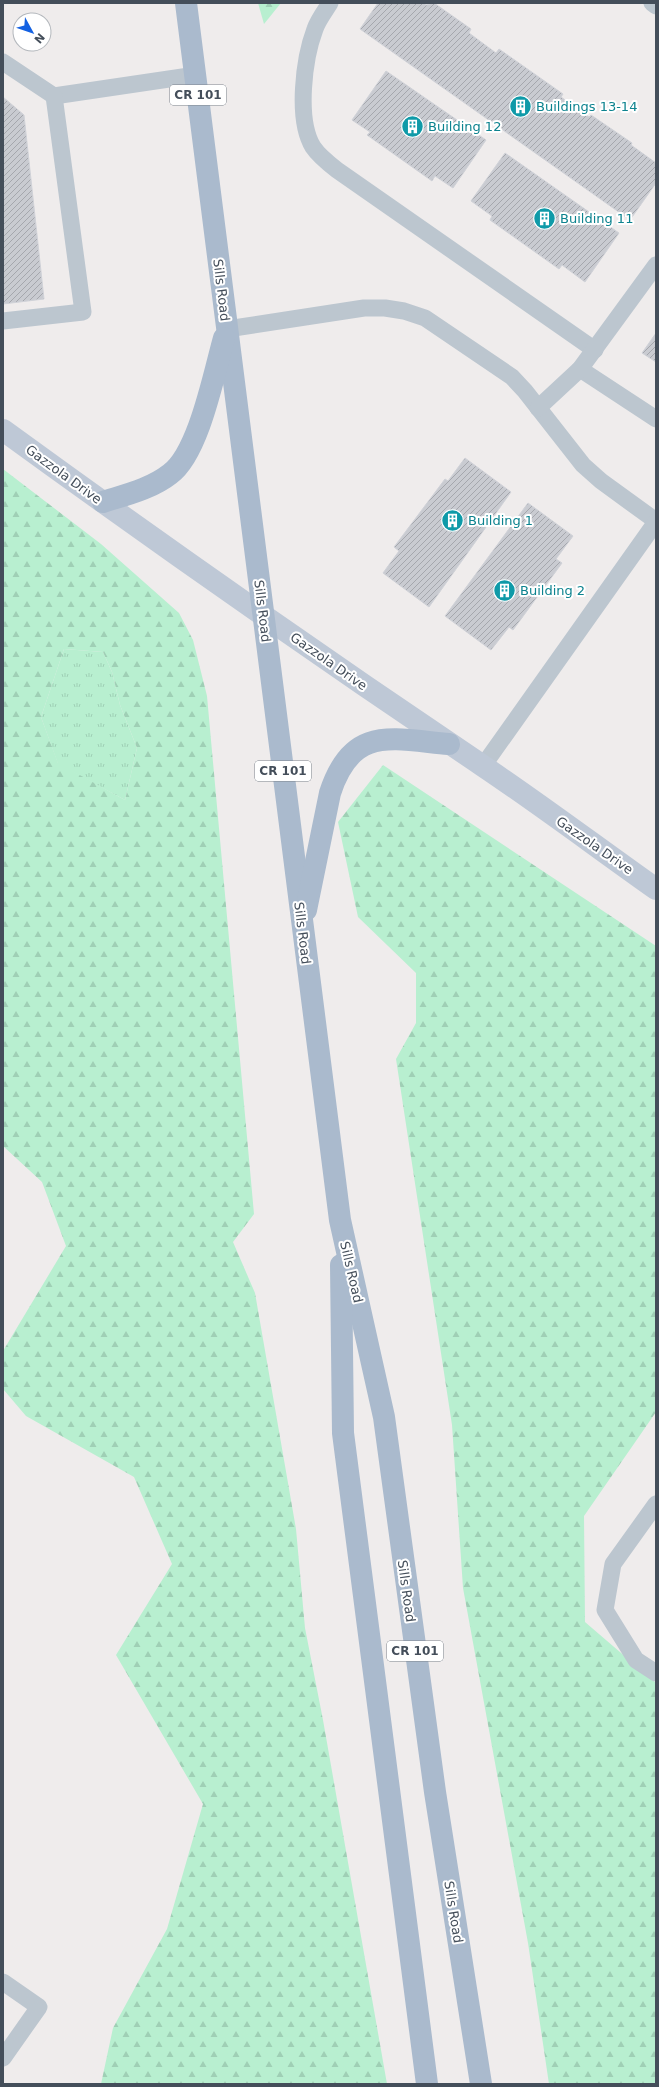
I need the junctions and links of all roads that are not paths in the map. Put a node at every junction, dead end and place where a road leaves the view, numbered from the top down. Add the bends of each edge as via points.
1 (186, 3) edge
2 (330, 3) edge
3 (652, 3) edge
4 (656, 6) edge
5 (3, 62) edge
6 (196, 75) junction
7 (54, 96) junction
8 (656, 265) edge
9 (3, 321) edge
10 (227, 329) junction
11 (595, 350) junction
12 (580, 369) junction
13 (538, 408) junction
14 (656, 419) edge
15 (3, 430) edge
16 (103, 502) junction
17 (656, 522) edge
18 (264, 615) junction
19 (449, 744) junction
20 (483, 766) junction
21 (656, 889) edge
22 (302, 927) junction
23 (340, 1220) junction
24 (656, 1504) edge
25 (656, 1673) edge
26 (3, 1982) edge
27 (3, 2058) edge
28 (427, 2084) edge
29 (481, 2084) edge

1 - 6 main road, Sills Road / CR 101
2 - 11 lane via 315,29 308,52 304,81 304,107 312,146 337,170
3 - 4 lane
5 - 7 lane
6 - 7 lane
6 - 10 main road, Sills Road / CR 101
7 - 9 lane via 84,312
8 - 11 lane
10 - 13 lane via 364,308 404,311 425,318 512,377
10 - 16 main road via 189,452 170,474 150,486
10 - 18 main road, Sills Road / CR 101
11 - 12 lane
12 - 13 lane
12 - 14 lane
13 - 17 lane via 583,465
15 - 16 street, Gazzola Drive
16 - 18 street, Gazzola Drive
17 - 20 lane
18 - 19 street, Gazzola Drive
18 - 22 main road, Sills Road / CR 101
19 - 20 street, Gazzola Drive
19 - 22 main road via 386,738 369,742 357,749 344,762 330,793
20 - 21 street, Gazzola Drive
22 - 23 main road, Sills Road / CR 101
23 - 28 main road, Sills Road / CR 101 via 343,1433
23 - 29 main road, Sills Road / CR 101 via 384,1417 435,1792
24 - 25 lane via 613,1564 605,1610 636,1660
26 - 27 lane via 39,2007

